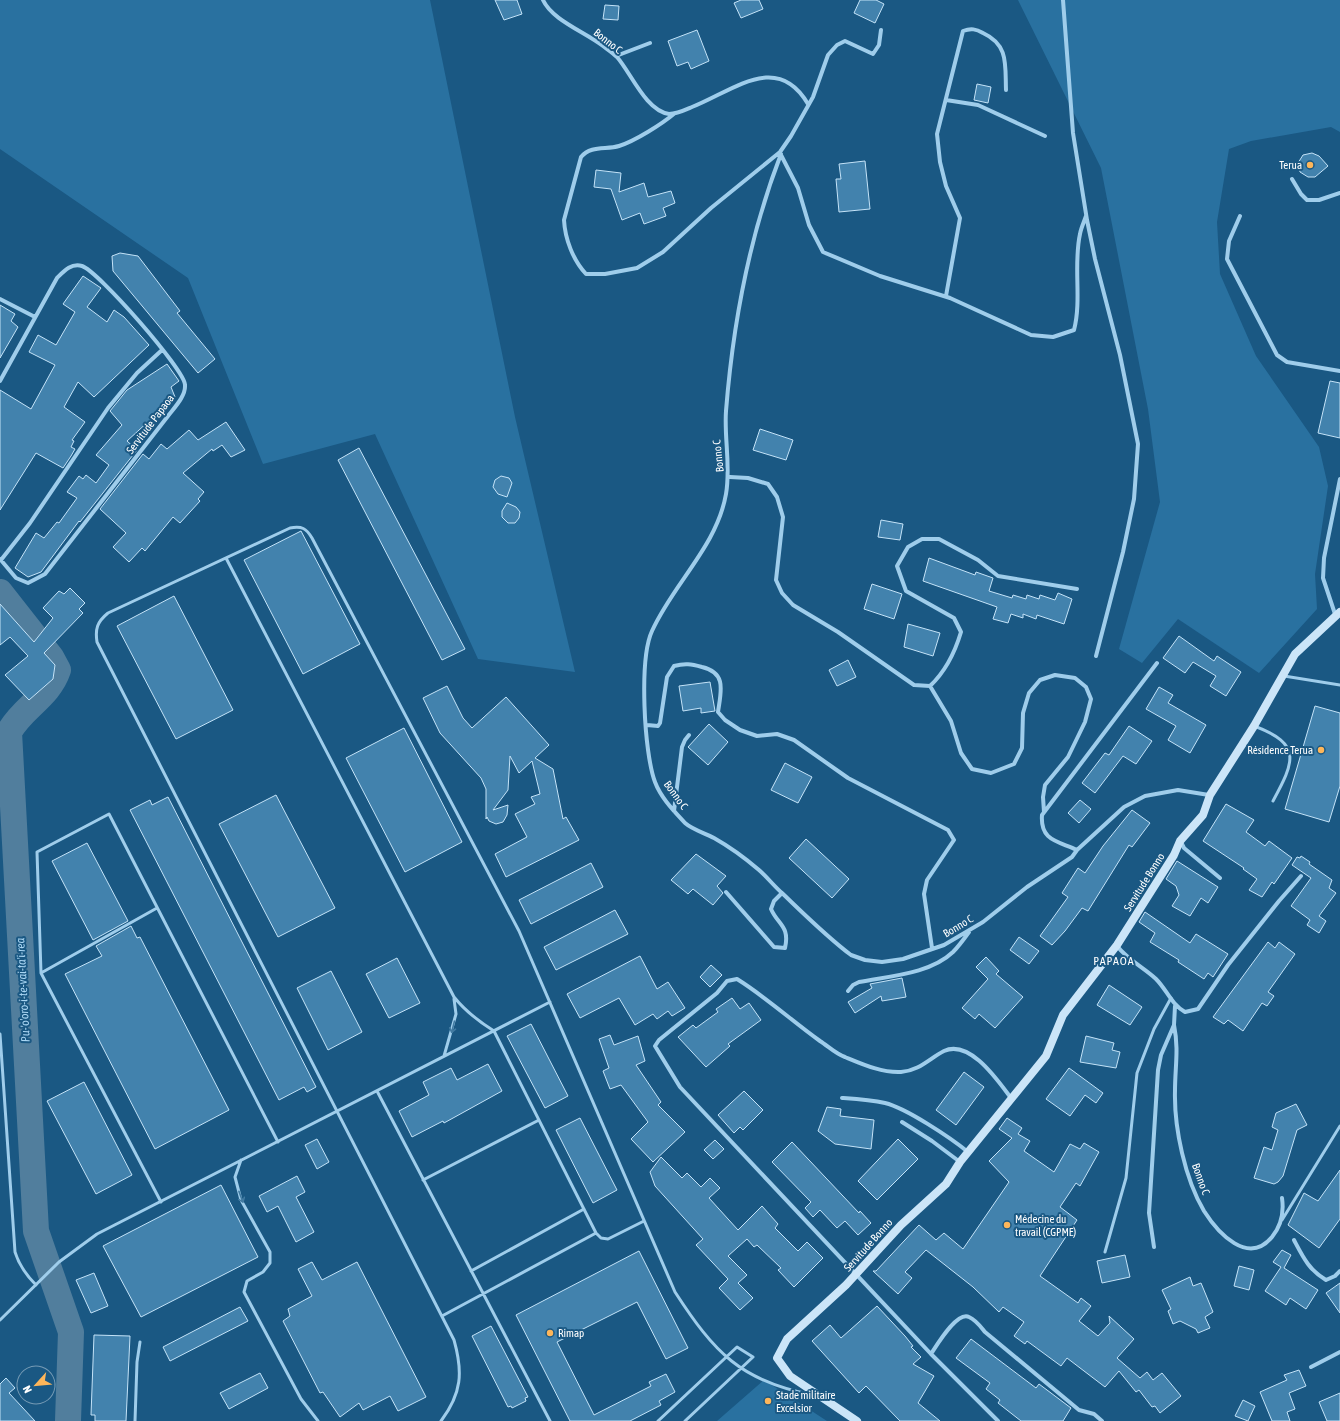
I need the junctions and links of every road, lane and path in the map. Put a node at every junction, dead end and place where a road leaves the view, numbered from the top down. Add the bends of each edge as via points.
1 (543, 0) edge
2 (1063, 0) edge
3 (881, 30) dead end
4 (650, 43) dead end
5 (616, 56) junction
6 (1006, 90) dead end
7 (946, 100) junction
8 (808, 104) junction
9 (675, 113) junction
10 (1045, 136) dead end
11 (780, 153) junction
12 (1292, 179) dead end
13 (1340, 192) edge
14 (1086, 215) junction
15 (1240, 216) dead end
16 (946, 296) junction
17 (0, 298) edge
18 (35, 317) junction
19 (162, 350) junction
20 (1340, 371) edge
21 (0, 381) edge
22 (730, 477) junction
23 (1340, 479) edge
24 (226, 558) junction
25 (0, 559) edge
26 (1077, 589) dead end
27 (1338, 615) edge
28 (1096, 656) dead end
29 (1157, 663) dead end
30 (1282, 676) junction
31 (1340, 685) edge
32 (930, 686) junction
33 (647, 726) junction
34 (1254, 726) junction
35 (689, 735) dead end
36 (1210, 795) junction
37 (1273, 801) dead end
38 (674, 812) junction
39 (1044, 812) junction
40 (1180, 840) junction
41 (1077, 850) junction
42 (1302, 876) dead end
43 (1220, 878) dead end
44 (726, 892) dead end
45 (782, 893) junction
46 (157, 908) junction
47 (971, 930) junction
48 (1117, 946) junction
49 (932, 948) junction
50 (41, 973) junction
51 (848, 991) dead end
52 (454, 998) junction
53 (1171, 998) junction
54 (550, 1002) junction
55 (1175, 1006) junction
56 (1174, 1025) junction
57 (494, 1031) junction
58 (0, 1034) edge
59 (444, 1056) junction
60 (377, 1091) junction
61 (842, 1098) dead end
62 (1011, 1098) junction
63 (337, 1111) junction
64 (539, 1120) junction
65 (902, 1122) dead end
66 (1340, 1126) edge
67 (278, 1142) junction
68 (968, 1152) junction
69 (241, 1160) junction
70 (960, 1162) junction
71 (423, 1180) junction
72 (1282, 1198) dead end
73 (161, 1202) junction
74 (584, 1209) junction
75 (644, 1221) junction
76 (1278, 1228) junction
77 (596, 1233) junction
78 (1294, 1240) dead end
79 (1154, 1247) dead end
80 (1105, 1252) dead end
81 (471, 1271) junction
82 (1340, 1271) edge
83 (855, 1274) junction
84 (36, 1285) junction
85 (484, 1294) junction
86 (442, 1316) junction
87 (0, 1320) edge
88 (140, 1342) dead end
89 (1340, 1352) edge
90 (930, 1354) junction
91 (726, 1358) junction
92 (1311, 1366) dead end
93 (741, 1369) junction
94 (819, 1395) junction
95 (135, 1421) edge
96 (318, 1421) edge
97 (441, 1421) edge
98 (550, 1421) edge
99 (658, 1421) edge
100 (685, 1421) edge
101 (857, 1421) edge
102 (998, 1421) edge
103 (1102, 1421) edge

1 - 5 street, Bonno C via 555,15
2 - 14 street via 1073,133
3 - 8 street via 879,45 873,54 845,42 836,45 828,55
4 - 5 street
5 - 9 street, Bonno C via 649,102 663,112
6 - 7 street via 1004,57 1000,44 992,37 970,28 963,31
7 - 10 street via 978,105
7 - 16 street via 938,134 940,162 946,186 960,218
8 - 9 street via 788,81 766,77 747,82
8 - 11 street
9 - 11 street via 657,127 619,146 592,150 581,157 564,220 564,231 579,267 586,274 605,274 637,268 663,252 711,208
11 - 16 street via 798,188 810,225 823,252 880,276
11 - 22 street, Bonno C via 755,231 741,290 731,350 724,427
12 - 13 street via 1307,200 1320,200
14 - 16 street via 1080,234 1077,273 1078,314 1074,330 1053,337 1031,335
14 - 28 street via 1120,355 1138,444 1134,499
15 - 20 street via 1229,241 1228,259 1277,355 1288,362
17 - 18 street
18 - 19 street, Servitude Papaoa via 56,278 68,267 82,266 93,272 113,291
18 - 21 street, Servitude Papaoa
19 - 25 street via 137,373 108,408 30,523
19 - 25 street, Servitude Papaoa via 185,383 185,392 168,416 45,574 28,583 16,578
22 - 32 street via 748,478 768,484 777,497 783,517 776,580 782,594 793,606 838,632 914,685
22 - 33 street, Bonno C via 716,526 651,632 645,654 644,693
23 - 27 street via 1324,558 1323,578
24 - 52 lane
24 - 54 lane via 290,528 299,526 306,529 519,932
24 - 63 lane via 108,613 100,620 96,630 97,642
26 - 32 street via 998,576 978,560 939,539 922,539 908,547 897,566 906,591 954,618 961,632 956,650
27 - 30 street, Servitude Bonno via 1295,654
29 - 39 street
30 - 31 lane
30 - 34 street, Servitude Bonno
32 - 39 street via 951,721 961,753 972,769 991,773 1014,764 1022,748 1023,713 1029,693 1040,680 1055,674 1075,678 1086,687 1090,699 1085,722 1068,757 1045,785
33 - 38 street, Bonno C via 655,782
33 - 49 street via 658,726 660,723 666,677 674,666 686,663 713,670 720,681 718,712 725,720 740,730 757,736 777,734 794,740 848,778 948,830 954,840 927,880 924,894
34 - 36 street, Servitude Bonno
34 - 37 lane via 1280,738 1290,751 1291,762
35 - 38 street via 682,747
36 - 40 street, Servitude Bonno via 1203,815
36 - 41 street, Bonno C via 1178,790 1145,796 1124,807
38 - 45 street, Bonno C via 688,825 735,851 762,872
39 - 41 street via 1041,825 1044,832 1053,842
40 - 43 street via 1184,848
40 - 48 street, Servitude Bonno via 1174,855
41 - 47 street, Bonno C via 1072,857 1027,887
42 - 55 street via 1228,965 1198,1009 1185,1012
44 - 45 street via 774,947 782,949 785,948 787,940 785,929 771,908
45 - 49 street, Bonno C via 851,955 882,962 903,959
46 - 50 lane
46 - 50 lane via 109,814 37,852
46 - 67 lane
47 - 49 street, Bonno C via 944,945
47 - 51 street via 954,951 923,969 859,982
48 - 53 street via 1123,954 1156,979
48 - 62 street, Servitude Bonno via 1063,1016 1046,1056
50 - 73 lane
52 - 57 lane via 476,1020
52 -> 59 lane via 456,1014
53 - 55 street
53 - 80 lane via 1154,1029 1137,1073 1126,1178
54 - 57 lane
54 - 75 lane
55 - 56 street
56 - 76 street, Bonno C via 1178,1043 1175,1097 1178,1130 1189,1175 1204,1210 1213,1224 1231,1242 1248,1249 1263,1246
56 - 79 street via 1161,1055 1158,1070 1148,1213
57 - 59 lane
57 - 64 lane
58 - 84 lane via 15,1252 18,1263
59 - 60 lane
60 - 63 lane
60 - 71 lane
61 - 68 street via 886,1103 956,1142
62 - 68 street, Servitude Bonno
62 - 83 street via 987,1066 955,1048 925,1064 901,1072 876,1068 842,1056 737,979 727,981 717,993 659,1040 655,1048 680,1087
63 - 67 lane
63 - 86 lane
64 - 71 lane
64 - 74 lane
65 - 70 street
66 - 76 lane
67 - 69 lane
68 - 70 street, Servitude Bonno
69 - 73 lane
69 -> 96 lane via 235,1177 241,1200 270,1252 270,1263 263,1272 247,1281 244,1292 301,1399
70 - 83 street, Servitude Bonno via 946,1184 901,1225
71 - 81 lane
72 - 76 street, Bonno C via 1283,1208
73 - 84 lane via 97,1234 59,1262
74 - 77 lane
74 - 81 lane
75 - 77 lane via 608,1240
75 - 91 lane via 675,1292 693,1319
77 - 85 lane
78 - 82 street via 1307,1265 1318,1275 1326,1280
81 - 85 lane
83 - 90 street
83 - 94 street, Servitude Bonno via 787,1339 777,1358 790,1376
84 - 87 lane
85 - 86 lane
85 - 98 lane
86 - 97 lane via 454,1340 459,1357 460,1375 458,1392
88 - 95 lane via 136,1362
89 - 92 street
90 - 102 street
90 - 103 street via 955,1321 962,1316 968,1316 1079,1410 1094,1414
91 - 93 lane
91 - 93 lane via 737,1348 753,1357
91 - 99 lane
93 - 94 lane via 777,1387
93 - 100 lane
94 - 101 street

